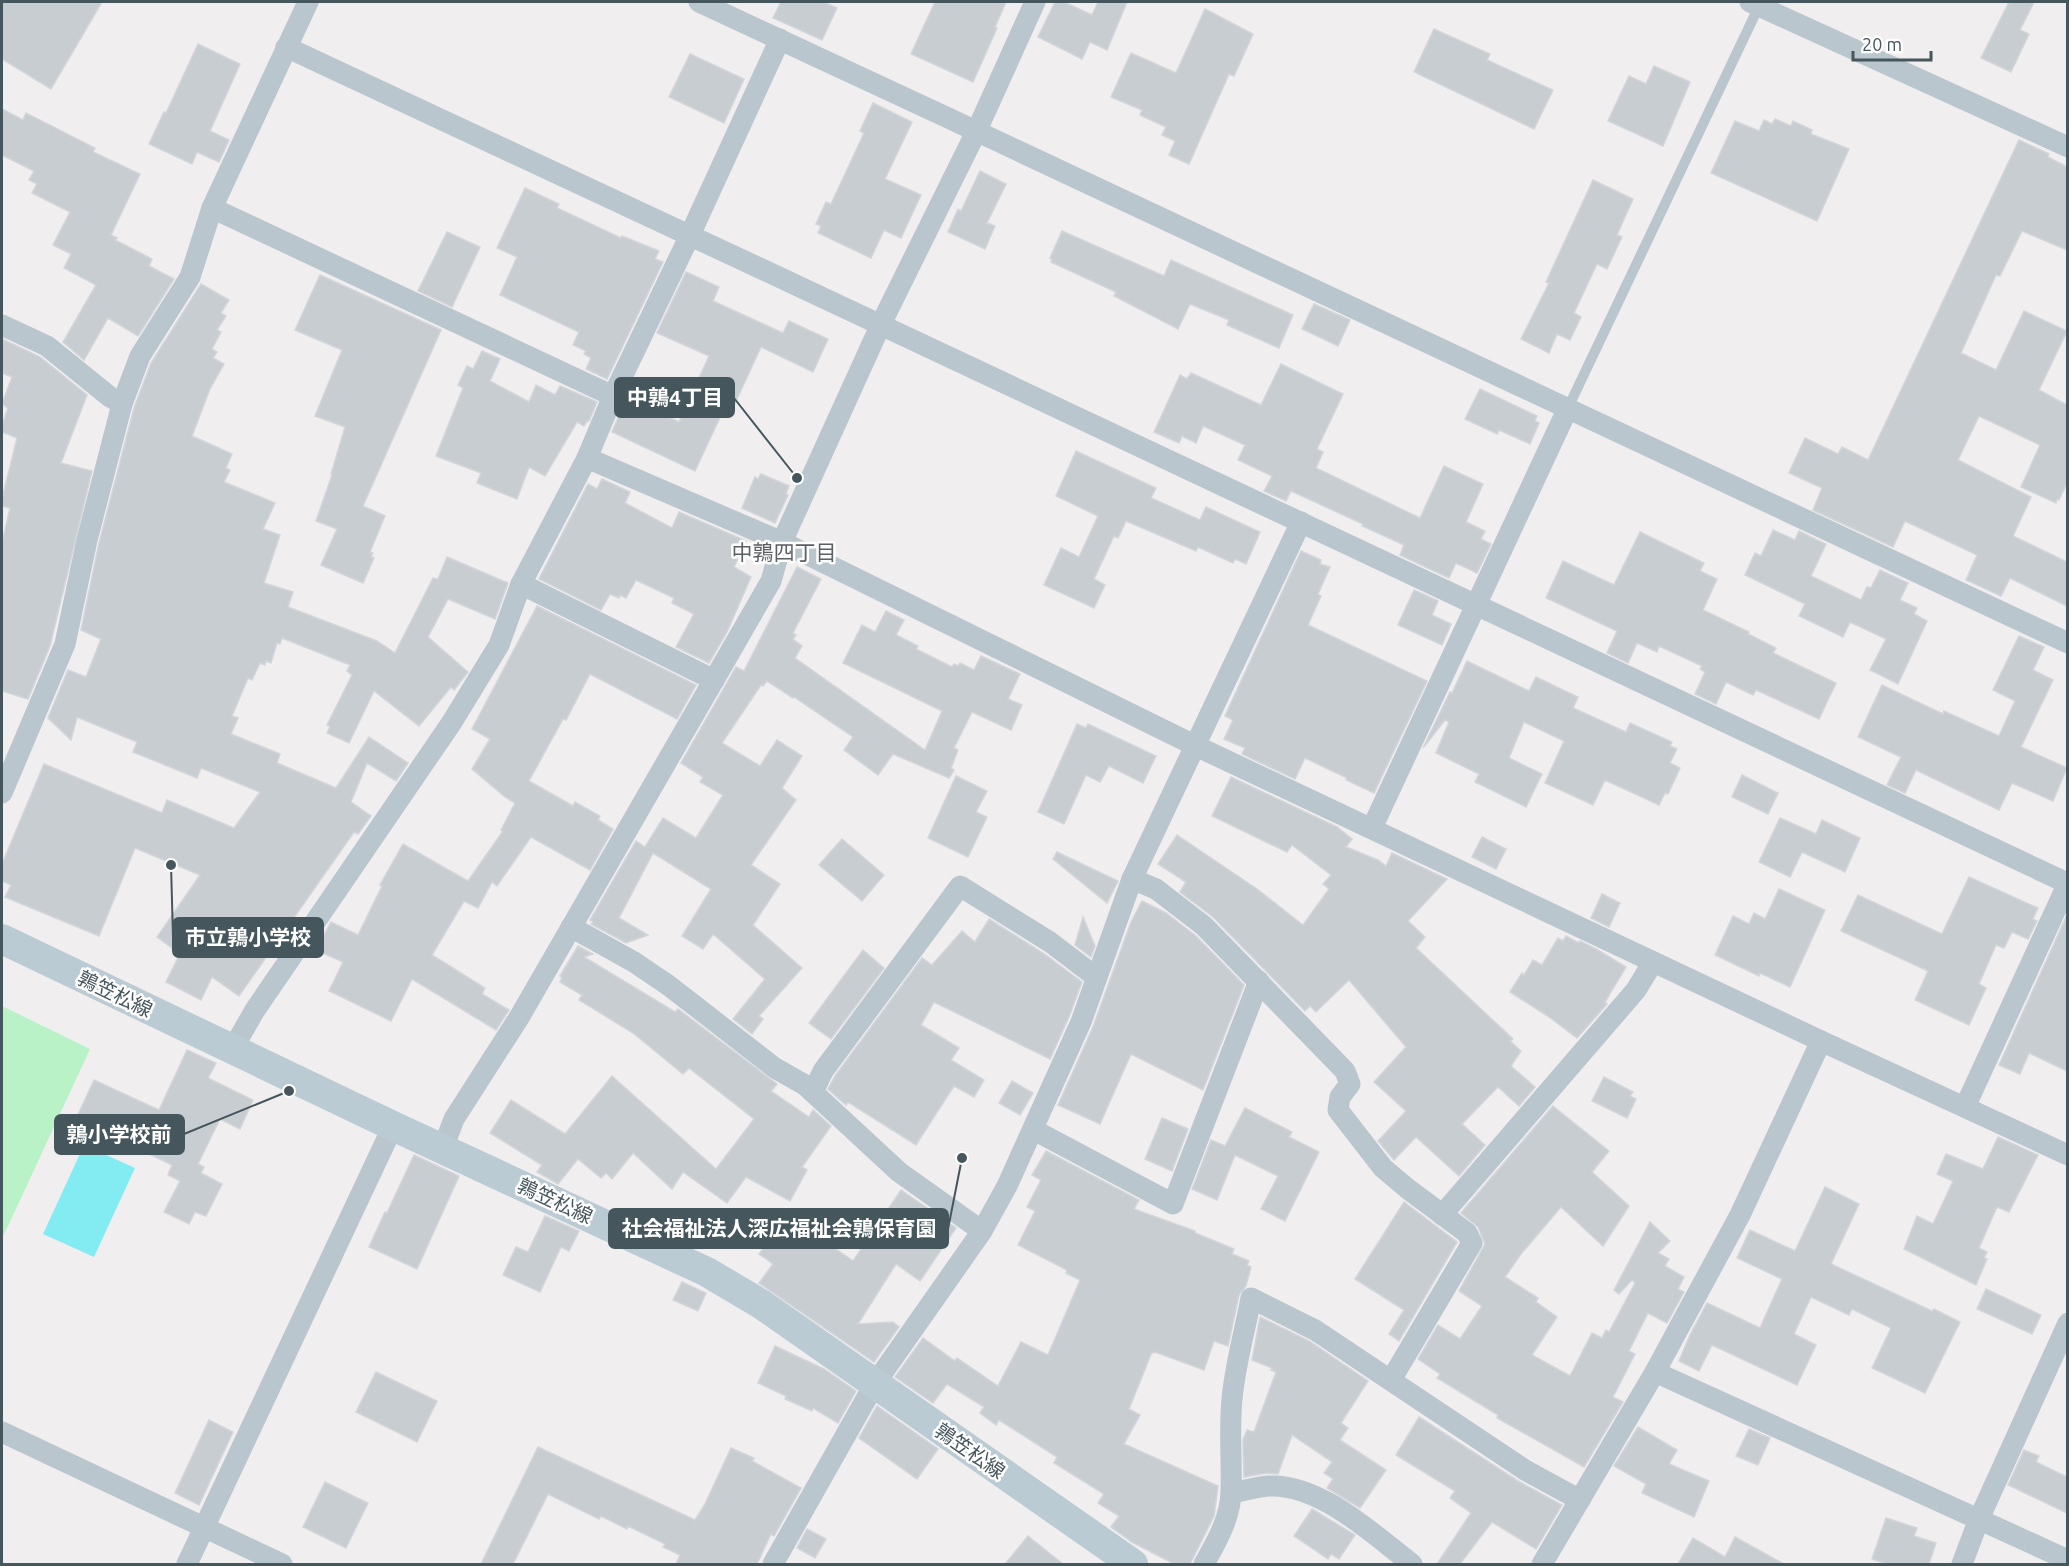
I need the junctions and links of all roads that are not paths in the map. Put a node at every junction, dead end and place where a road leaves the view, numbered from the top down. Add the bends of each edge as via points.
1 (308, 2) edge
2 (699, 2) edge
3 (1035, 2) edge
4 (1757, 3) edge
5 (780, 39) junction
6 (286, 48) junction
7 (977, 130) junction
8 (2067, 147) edge
9 (212, 208) junction
10 (690, 235) junction
11 (881, 324) junction
12 (2, 325) edge
13 (613, 396) junction
14 (122, 404) junction
15 (1568, 410) junction
16 (587, 458) junction
17 (1301, 522) junction
18 (782, 542) junction
19 (522, 584) junction
20 (1476, 606) junction
21 (2067, 644) edge
22 (714, 680) junction
23 (1196, 746) junction
24 (2, 793) edge
25 (1372, 828) junction
26 (1132, 879) junction
27 (2067, 883) edge
28 (2061, 913) edge
29 (571, 927) junction
30 (2, 939) edge
31 (1653, 962) junction
32 (1096, 977) junction
33 (1259, 981) junction
34 (1821, 1041) junction
35 (232, 1050) junction
36 (813, 1092) junction
37 (1965, 1107) junction
38 (393, 1126) junction
39 (1034, 1130) junction
40 (443, 1148) junction
41 (2067, 1155) edge
42 (1442, 1215) junction
43 (982, 1231) junction
44 (2067, 1323) edge
45 (1655, 1372) junction
46 (1391, 1380) junction
47 (874, 1385) junction
48 (2, 1432) edge
49 (1232, 1493) junction
50 (1580, 1500) junction
51 (1979, 1519) junction
52 (204, 1528) junction
53 (2067, 1560) edge
54 (187, 1564) edge
55 (282, 1564) edge
56 (773, 1564) edge
57 (1132, 1564) edge
58 (1204, 1564) edge
59 (1412, 1564) edge
60 (1542, 1564) edge
61 (1962, 1564) edge

1 - 6 street
2 - 5 street
3 - 7 street
4 - 8 street
4 - 15 lane
5 - 7 street
5 - 10 street
6 - 9 street
6 - 10 street
7 - 11 street
7 - 15 street
9 - 13 street
9 - 14 street via 190,277 140,356
10 - 11 street
10 - 13 street
11 - 17 street
11 - 18 street
12 - 14 street via 47,346
13 - 16 street
14 - 24 street via 65,644
15 - 20 street
15 - 21 street
16 - 18 street
16 - 19 street
17 - 20 street
17 - 23 street
18 - 22 street via 771,581
18 - 23 street
19 - 22 street
19 - 35 street via 499,645 452,722 255,1010
20 - 25 street
20 - 27 street
22 - 29 street
23 - 25 street
23 - 26 street
25 - 31 street
26 - 32 street
26 - 33 street via 1155,889 1204,926
27 - 28 street
28 - 37 street
29 - 36 street via 668,985 775,1068
29 - 40 street via 454,1119
30 - 35 main road, 鶉笠松線
31 - 34 street
31 - 42 street via 1636,990
32 - 36 street via 1050,942 960,886 823,1071
32 - 39 street
33 - 39 street via 1173,1204
33 - 42 street via 1345,1071 1350,1084 1340,1097 1338,1110 1383,1168
34 - 37 street
34 - 45 street via 1740,1215
35 - 38 main road, 鶉笠松線
36 - 43 street via 899,1172
37 - 41 street
38 - 40 main road, 鶉笠松線
38 - 52 street
39 - 43 street
40 - 47 main road, 鶉笠松線 via 707,1272 760,1304
42 - 46 street via 1467,1233 1472,1243
43 - 47 street
44 - 51 street
45 - 50 street
45 - 51 street
46 - 49 street via 1315,1330 1251,1299 1232,1398
46 - 50 street via 1526,1470
47 - 56 street
47 - 57 main road, 鶉笠松線
48 - 52 street
49 - 58 street via 1226,1520
49 - 59 street via 1270,1486 1305,1491 1339,1508
50 - 60 street
51 - 53 street
51 - 61 street
52 - 54 street
52 - 55 street

